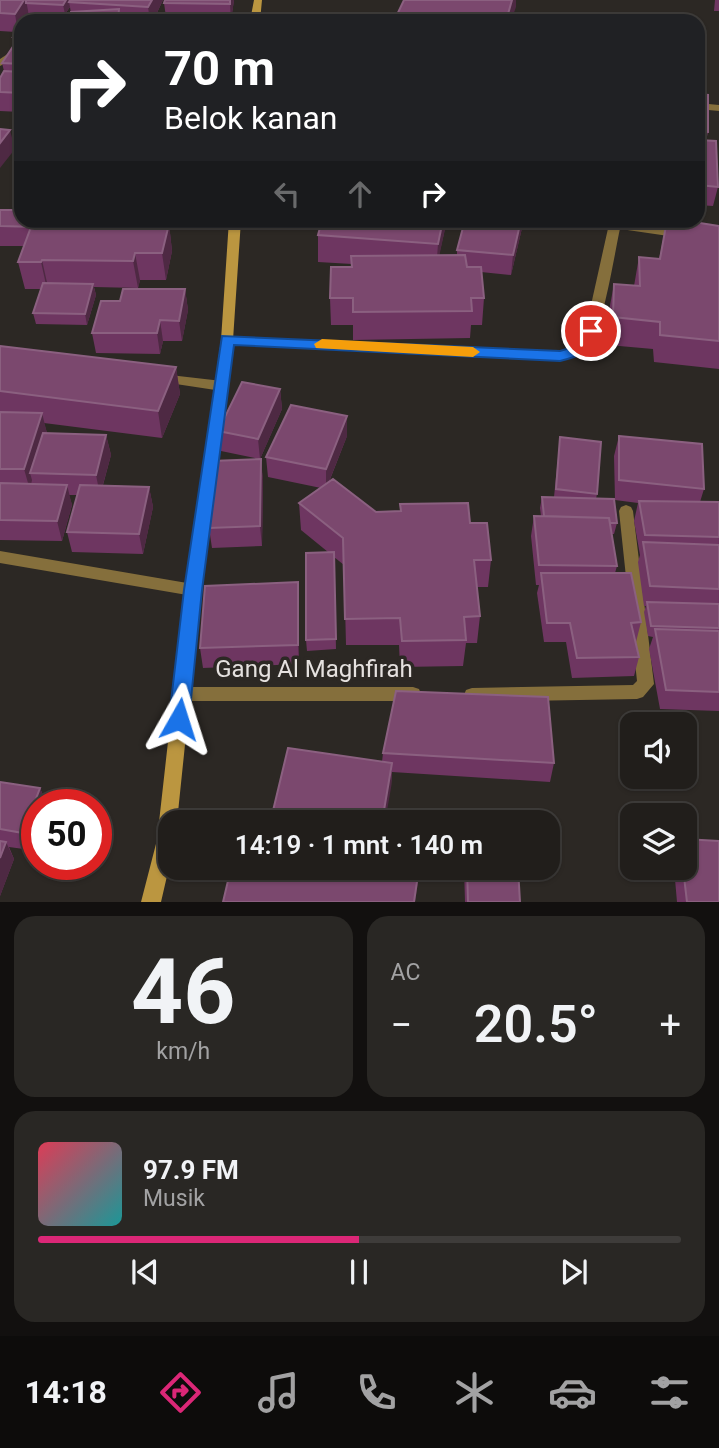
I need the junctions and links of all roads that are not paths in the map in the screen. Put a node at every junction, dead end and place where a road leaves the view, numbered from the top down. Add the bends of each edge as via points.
1 (235, 228) edge
2 (613, 228) edge
3 (639, 228) edge
4 (719, 237) edge
5 (228, 340) junction
6 (153, 377) edge
7 (222, 386) junction
8 (626, 511) dead end
9 (0, 557) edge
10 (193, 590) junction
11 (432, 694) edge
12 (460, 694) edge
13 (181, 695) junction
14 (151, 902) edge

1 - 5 main road
2 - 5 street via 591,331 578,352 560,356
3 - 4 street
5 - 7 main road
6 - 7 street
7 - 10 main road
8 - 12 street via 643,689
9 - 10 street
10 - 13 main road
11 - 13 street, Gang Al Maghfirah
13 - 14 main road via 166,840

